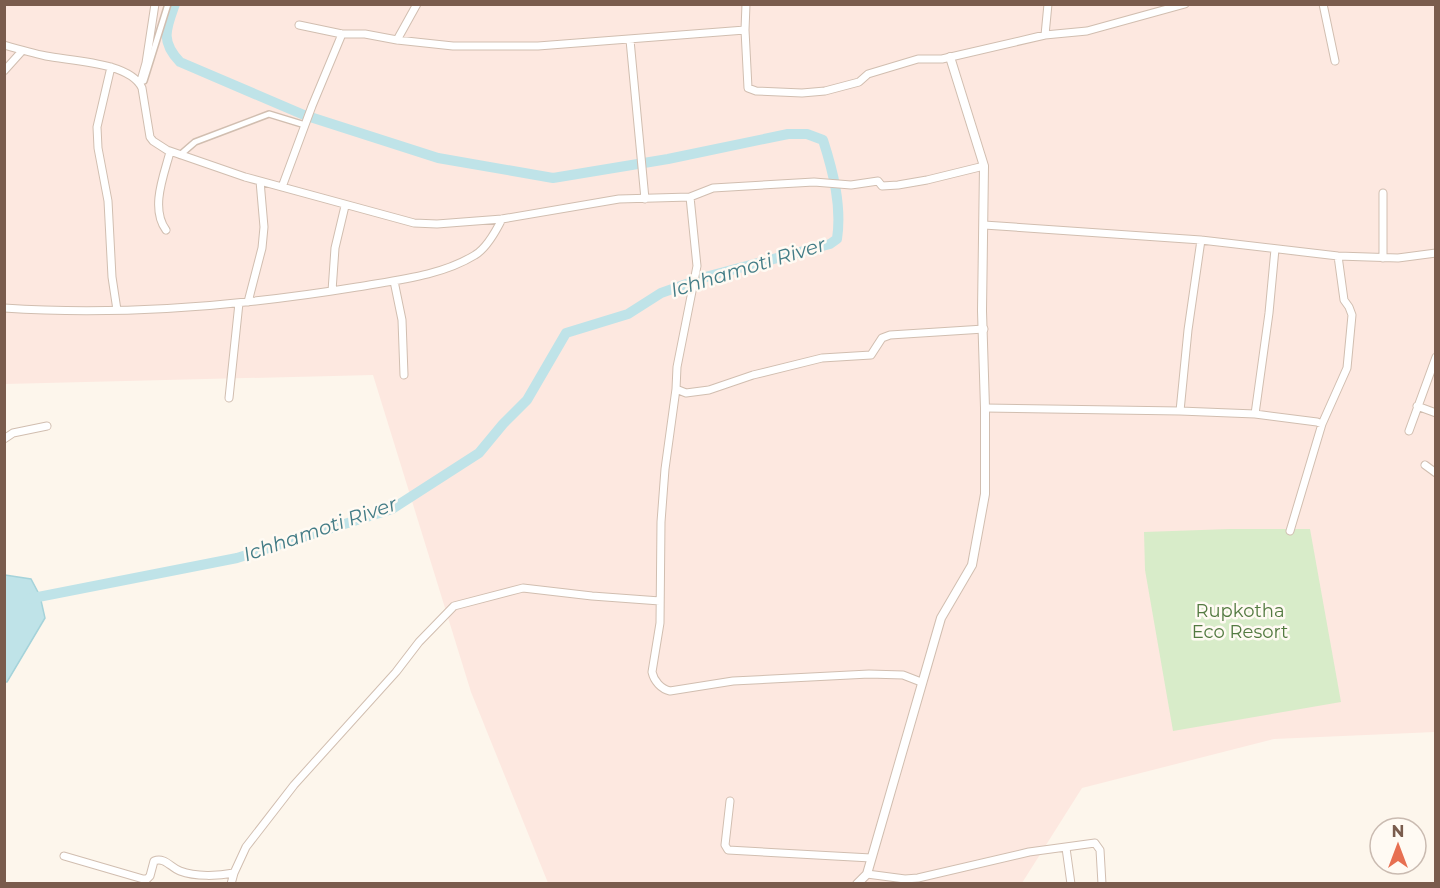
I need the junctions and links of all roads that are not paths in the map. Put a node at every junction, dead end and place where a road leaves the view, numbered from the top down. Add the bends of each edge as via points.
1 (155, 4) edge
2 (168, 4) edge
3 (417, 4) edge
4 (746, 4) edge
5 (1048, 4) edge
6 (1185, 4) edge
7 (1323, 4) edge
8 (298, 25) dead end
9 (745, 30) junction
10 (342, 33) junction
11 (1045, 35) junction
12 (397, 40) junction
13 (630, 40) junction
14 (4, 45) edge
15 (22, 51) junction
16 (950, 57) junction
17 (1335, 62) dead end
18 (111, 67) junction
19 (4, 71) edge
20 (141, 86) junction
21 (305, 125) junction
22 (170, 152) junction
23 (180, 155) junction
24 (984, 166) junction
25 (260, 181) junction
26 (282, 187) junction
27 (1383, 192) dead end
28 (690, 197) junction
29 (645, 199) junction
30 (345, 206) junction
31 (502, 219) junction
32 (984, 225) junction
33 (166, 230) dead end
34 (1201, 240) junction
35 (1275, 249) junction
36 (1436, 253) edge
37 (1338, 256) junction
38 (1383, 258) junction
39 (394, 280) junction
40 (332, 291) junction
41 (248, 302) junction
42 (239, 303) junction
43 (4, 308) edge
44 (117, 310) junction
45 (984, 329) junction
46 (1436, 357) edge
47 (404, 375) dead end
48 (676, 389) junction
49 (229, 398) dead end
50 (1417, 406) junction
51 (986, 408) junction
52 (1180, 411) junction
53 (1436, 413) edge
54 (1255, 414) junction
55 (1322, 424) junction
56 (47, 426) dead end
57 (1409, 431) dead end
58 (4, 439) edge
59 (1425, 465) dead end
60 (1436, 473) edge
61 (1290, 531) dead end
62 (660, 601) junction
63 (921, 682) junction
64 (730, 801) dead end
65 (1066, 848) junction
66 (64, 856) dead end
67 (871, 858) junction
68 (234, 873) junction
69 (867, 874) junction
70 (231, 884) edge
71 (857, 884) edge
72 (1071, 884) edge
73 (1102, 884) edge

1 - 20 street
2 - 20 street
3 - 12 street
4 - 9 street
5 - 11 street
6 - 11 street via 1087,31
7 - 17 street
8 - 10 street
9 - 13 street
9 - 16 street via 748,88 756,91 825,91 918,59
10 - 12 street
10 - 21 street
11 - 16 street
12 - 13 street via 453,46
13 - 29 street
14 - 15 street
15 - 18 street
15 - 19 street
16 - 24 street
18 - 20 street via 127,73
18 - 44 street via 97,127
20 - 22 street via 150,137
21 - 23 street via 269,114 195,142
21 - 26 street
22 - 23 street
22 - 33 street via 159,204
23 - 25 street
24 - 28 street via 898,185 882,186 878,181 839,185 814,182 713,188
24 - 32 street
25 - 26 street
25 - 41 street via 263,238
26 - 30 street
27 - 38 street
28 - 29 street
28 - 48 street via 697,266
29 - 31 street via 585,204
30 - 31 street via 414,224
30 - 40 street via 335,248
31 - 39 street via 477,254 447,268
32 - 34 street
32 - 45 street
34 - 35 street
34 - 52 street
35 - 37 street
35 - 54 street
36 - 38 street
37 - 38 street
37 - 55 street via 1344,300 1352,315 1347,368
39 - 40 street
39 - 47 street via 402,320
40 - 41 street
41 - 42 street
42 - 44 street
42 - 49 street
43 - 44 street via 57,312
45 - 48 street via 890,335 882,338 871,355 822,358 709,390 686,393
45 - 51 street
46 - 50 street
48 - 62 street via 664,480
50 - 53 street
50 - 57 street
51 - 52 street
51 - 63 street via 985,494 972,565 941,618
52 - 54 street
54 - 55 street
55 - 61 street
56 - 58 street via 13,433
59 - 60 street
62 - 63 street via 652,672 653,679 666,690 733,681 869,674 903,675
62 - 68 street via 523,588 454,606 294,785 246,847
63 - 67 street
64 - 67 street via 728,850
65 - 69 street via 1029,852 910,879
65 - 72 street
65 - 73 street via 1095,843
66 - 68 street via 143,879 150,876 154,861 159,860 186,873
67 - 69 street
68 - 70 street
69 - 71 street

